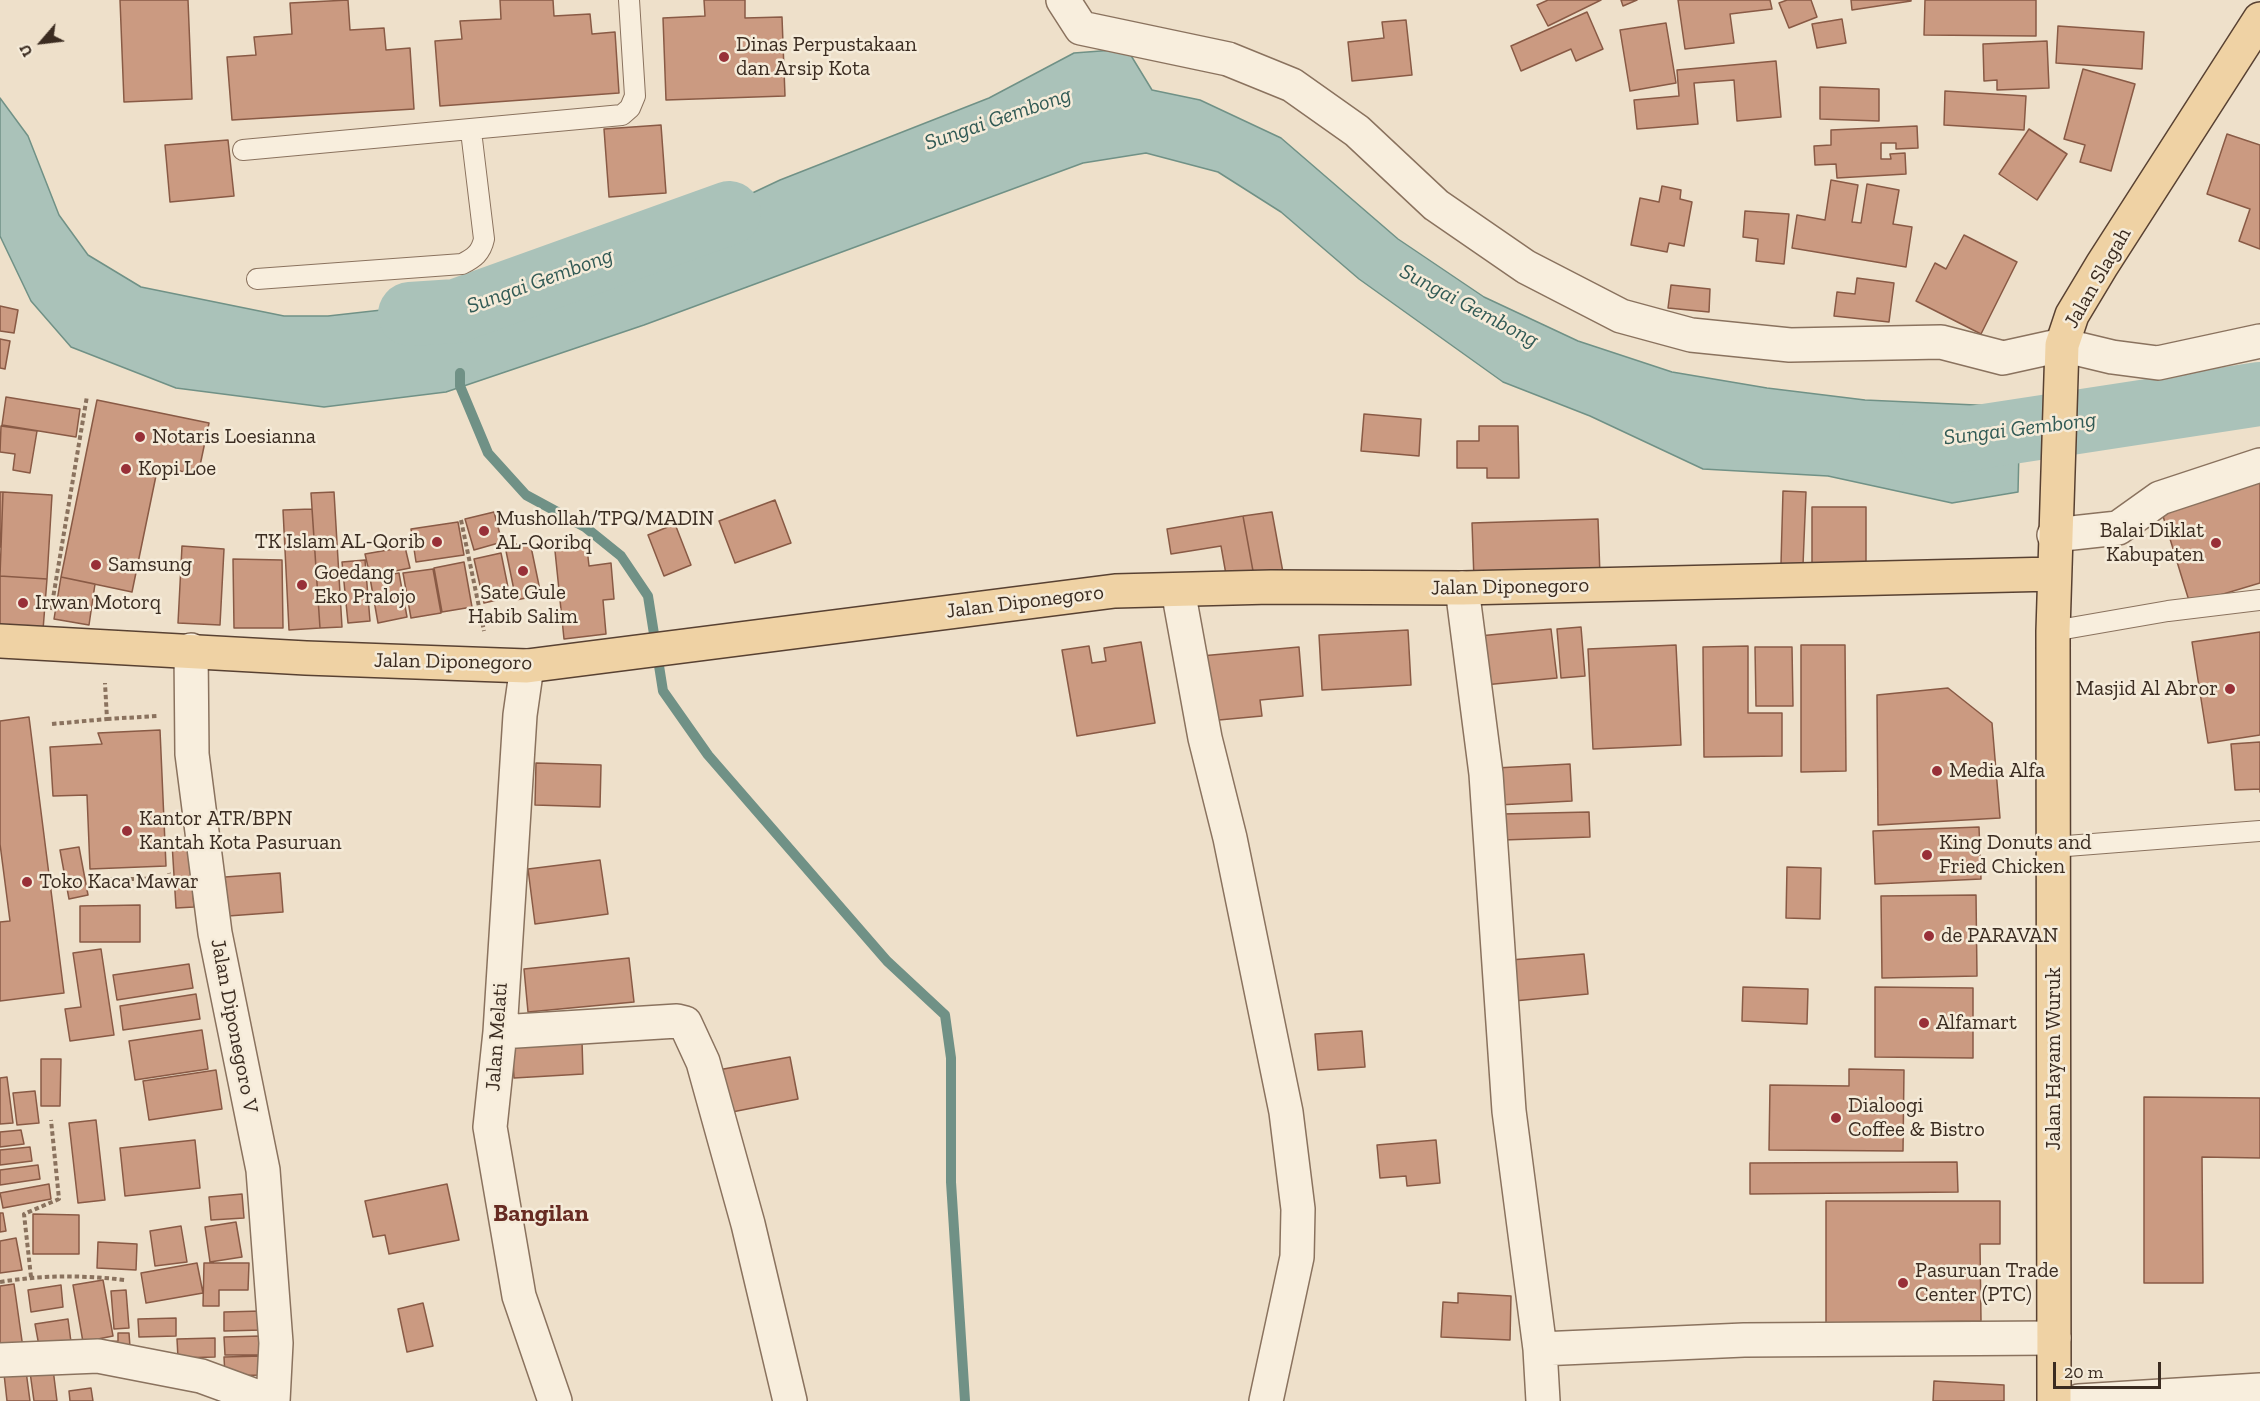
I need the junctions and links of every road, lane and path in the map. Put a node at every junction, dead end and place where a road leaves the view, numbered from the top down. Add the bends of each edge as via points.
1 (629, 0) edge
2 (1063, 0) edge
3 (2260, 20) edge
4 (471, 131) junction
5 (243, 150) dead end
6 (257, 279) dead end
7 (2260, 342) edge
8 (2061, 353) junction
9 (87, 396) dead end
10 (2260, 465) edge
11 (461, 520) dead end
12 (2055, 526) junction
13 (2054, 574) junction
14 (1462, 588) junction
15 (1178, 590) junction
16 (2260, 600) edge
17 (2053, 631) junction
18 (0, 641) edge
19 (46, 644) junction
20 (102, 646) junction
21 (191, 650) junction
22 (490, 664) junction
23 (527, 666) junction
24 (162, 715) dead end
25 (107, 718) junction
26 (52, 724) dead end
27 (2260, 831) edge
28 (2054, 847) junction
29 (169, 867) dead end
30 (92, 879) dead end
31 (500, 1032) junction
32 (51, 1120) dead end
33 (31, 1277) junction
34 (125, 1280) dead end
35 (0, 1282) edge
36 (2054, 1338) junction
37 (1540, 1349) junction
38 (0, 1360) edge
39 (2260, 1390) edge
40 (262, 1398) edge
41 (555, 1401) edge
42 (790, 1401) edge
43 (1266, 1401) edge
44 (1543, 1401) edge
45 (2054, 1401) edge
46 (2079, 1401) edge

1 - 4 lane via 635,96 622,115
2 - 8 street via 1081,28 1228,59 1292,85 1357,131 1436,206 1526,267 1621,316 1691,335 1790,345 1941,342 2003,358
3 - 8 main road, Jalan Slagah via 2072,315
4 - 5 lane
4 - 6 lane via 484,239 482,249 473,258 462,264
7 - 8 street via 2158,363
8 - 12 main road, Jalan Slagah
9 - 19 path
10 - 12 street via 2160,498 2118,528
11 - 22 path
12 - 13 main road, Jalan Slagah
13 - 14 main road, Jalan Diponegoro
13 - 17 main road, Jalan Hayam Wuruk
14 - 15 main road, Jalan Diponegoro
14 - 37 street via 1486,774 1509,1111
15 - 23 main road, Jalan Diponegoro via 1051,597
15 - 43 street via 1205,738 1230,838 1286,1112 1298,1209 1297,1257
16 - 17 lane
17 - 28 main road, Jalan Hayam Wuruk
18 - 19 main road, Jalan Diponegoro
19 - 20 main road, Jalan Diponegoro
20 - 21 main road, Jalan Diponegoro
20 - 25 path
21 - 22 main road, Jalan Diponegoro
21 - 40 street, Jalan Diponegoro V via 192,754 213,921 263,1170 276,1343
22 - 23 main road, Jalan Diponegoro
23 - 31 street, Jalan Melati via 518,739
24 - 25 path
25 - 26 path
27 - 28 lane
28 - 36 main road, Jalan Hayam Wuruk
29 - 30 path via 170,878
31 - 41 street, Jalan Melati via 490,1127 519,1296
31 - 42 street via 685,1023 703,1062
32 - 33 path via 60,1199 24,1214
33 - 34 path via 85,1275
33 - 35 path
36 - 37 street via 1744,1340
36 - 45 main road, Jalan Hayam Wuruk
37 - 44 street
38 - 40 street via 98,1356 191,1374 230,1384
39 - 46 street

